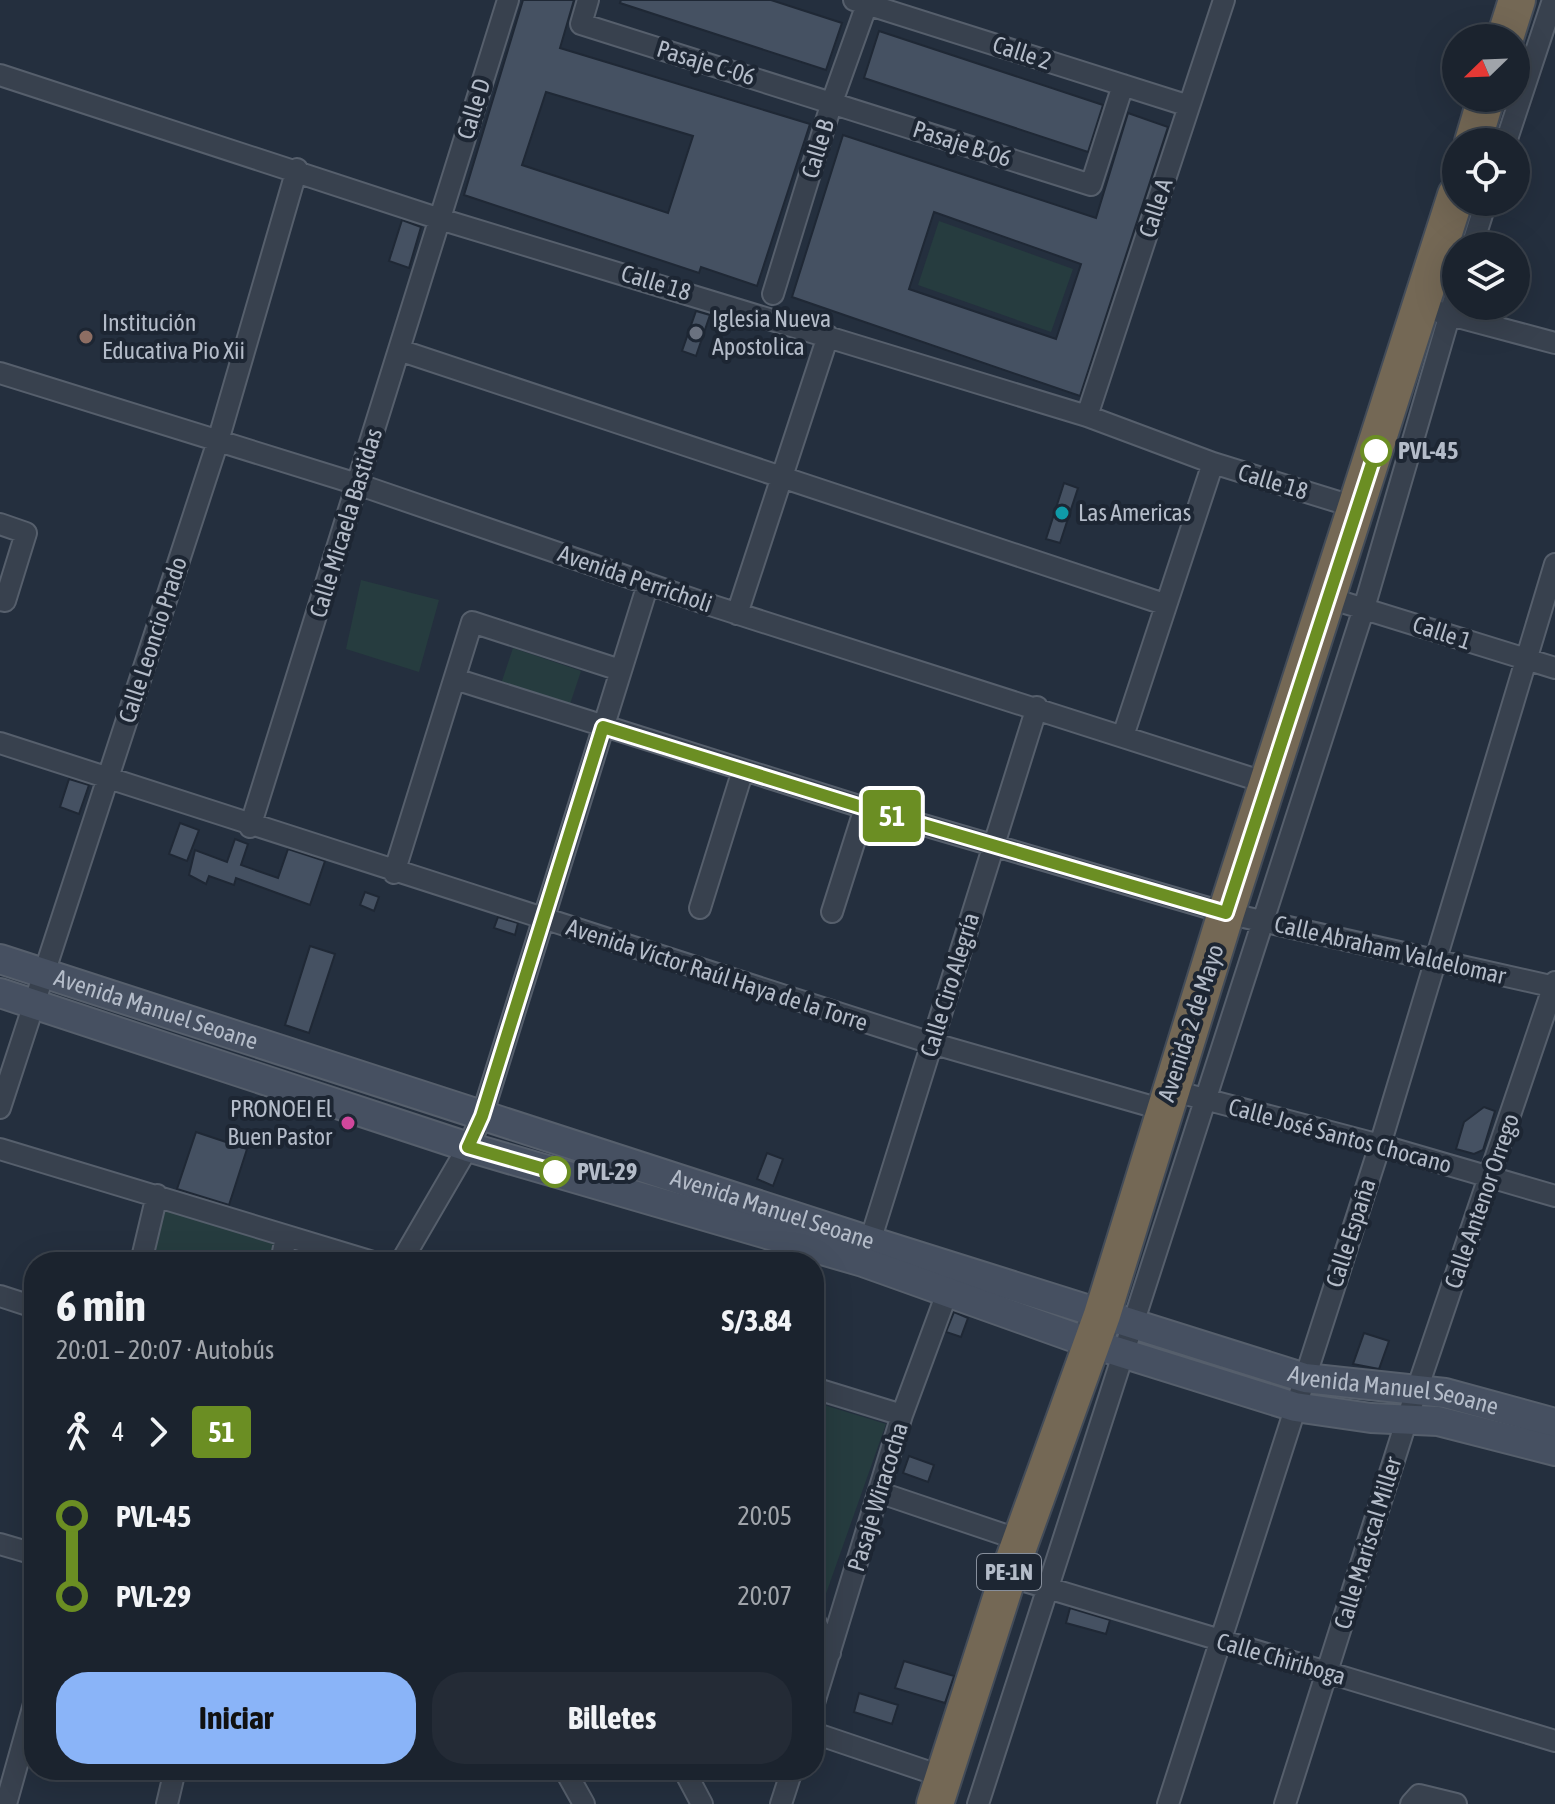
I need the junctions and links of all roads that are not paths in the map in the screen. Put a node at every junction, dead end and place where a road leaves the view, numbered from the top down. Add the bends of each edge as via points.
1 (508, 0) edge
2 (588, 0) edge
3 (1224, 0) edge
4 (1553, 0) edge
5 (861, 2) edge
6 (1527, 24) edge
7 (0, 75) edge
8 (1123, 85) junction
9 (832, 102) junction
10 (1189, 106) junction
11 (297, 169) junction
12 (1452, 216) edge
13 (440, 219) junction
14 (773, 294) dead end
15 (1442, 305) edge
16 (1435, 311) junction
17 (828, 336) junction
18 (1555, 343) edge
19 (399, 350) junction
20 (0, 373) edge
21 (1087, 416) junction
22 (218, 441) junction
23 (1213, 463) junction
24 (782, 478) junction
25 (357, 484) junction
26 (1358, 508) junction
27 (0, 524) edge
28 (1555, 564) edge
29 (648, 584) junction
30 (1329, 598) junction
31 (0, 600) edge
32 (1164, 604) junction
33 (1364, 608) junction
34 (737, 614) junction
35 (1528, 660) junction
36 (1555, 668) edge
37 (620, 670) junction
38 (455, 679) junction
39 (1037, 707) junction
40 (603, 727) junction
41 (1123, 736) junction
42 (0, 743) edge
43 (743, 770) junction
44 (107, 779) junction
45 (1270, 784) junction
46 (865, 808) junction
47 (250, 827) junction
48 (993, 846) junction
49 (394, 873) junction
50 (700, 908) dead end
51 (832, 912) dead end
52 (1226, 913) junction
53 (543, 920) junction
54 (1264, 922) junction
55 (0, 959) edge
56 (1436, 960) junction
57 (45, 974) junction
58 (1555, 985) edge
59 (0, 993) edge
60 (35, 1004) junction
61 (931, 1043) junction
62 (1167, 1100) junction
63 (1206, 1100) junction
64 (0, 1108) edge
65 (482, 1116) junction
66 (1380, 1145) junction
67 (468, 1147) junction
68 (0, 1149) edge
69 (1490, 1178) junction
70 (157, 1195) junction
71 (1555, 1196) edge
72 (286, 1237) junction
73 (143, 1252) edge
74 (283, 1252) edge
75 (338, 1252) edge
76 (407, 1252) edge
77 (866, 1252) junction
78 (947, 1293) junction
79 (0, 1296) edge
80 (24, 1304) edge
81 (1108, 1327) junction
82 (1124, 1353) junction
83 (1305, 1378) junction
84 (824, 1391) edge
85 (1417, 1391) junction
86 (1295, 1407) junction
87 (902, 1415) junction
88 (1407, 1419) junction
89 (1555, 1423) edge
90 (1555, 1451) edge
91 (881, 1493) junction
92 (1020, 1540) junction
93 (0, 1544) edge
94 (24, 1551) edge
95 (1008, 1576) junction
96 (1050, 1589) junction
97 (824, 1640) edge
98 (1219, 1642) junction
99 (830, 1653) junction
100 (824, 1672) edge
101 (1328, 1672) junction
102 (824, 1738) edge
103 (24, 1740) edge
104 (1555, 1741) edge
105 (173, 1780) edge
106 (571, 1780) edge
107 (689, 1780) edge
108 (789, 1780) edge
109 (940, 1790) edge
110 (1415, 1800) edge
111 (6, 1804) edge
112 (167, 1804) edge
113 (584, 1804) edge
114 (702, 1804) edge
115 (781, 1804) edge
116 (978, 1804) edge
117 (1168, 1804) edge
118 (1285, 1804) edge
119 (1456, 1804) edge

1 - 13 street, Calle D
2 - 9 street, Pasaje C-06 via 581,24
3 - 10 street, Calle A
4 - 6 street
5 - 8 street, Calle 2
5 - 9 street, Calle B
7 - 11 street, Calle 18
8 - 9 street, Pasaje B-06 via 1091,185
8 - 10 street, Calle 2
9 - 14 street, Calle B
10 - 21 street, Calle A
11 - 13 street, Calle 18
11 - 22 street, Calle Leoncio Prado
12 - 16 highway, Avenida 2 de Mayo / PE-1N
13 - 17 street, Calle 18
13 - 19 street, Calle Micaela Bastidas
15 - 16 street
16 - 18 street
16 - 26 highway, Avenida 2 de Mayo / PE-1N
16 - 33 street
17 - 21 street, Calle 18
17 - 24 street
19 - 24 street
19 - 25 street, Calle Micaela Bastidas
20 - 22 street, Avenida Perricholi
21 - 23 street, Calle 18
22 - 25 street, Avenida Perricholi
22 - 44 street, Calle Leoncio Prado
23 - 26 street, Calle 18
23 - 32 street
24 - 32 street
24 - 34 street
25 - 29 street, Avenida Perricholi
25 - 47 street, Calle Micaela Bastidas
26 - 30 highway, Avenida 2 de Mayo / PE-1N
27 - 31 street via 26,533 5,601
28 - 35 street, Calle España
29 - 34 street, Avenida Perricholi
29 - 37 street
30 - 33 street, Calle 1
30 - 45 highway, Avenida 2 de Mayo / PE-1N
32 - 41 street
33 - 35 street, Calle 1
33 - 54 street
34 - 39 street, Avenida Perricholi
35 - 36 street, Calle 1
35 - 56 street, Calle España
37 - 38 street via 472,622
37 - 40 street
38 - 40 street, Calle Abraham Valdelomar
38 - 49 street
39 - 41 street, Avenida Perricholi
39 - 48 street, Calle Ciro Alegría
40 - 43 street, Calle Abraham Valdelomar
40 - 53 street
41 - 45 street, Avenida Perricholi
42 - 44 street, Avenida Víctor Raúl Haya de la Torre
43 - 46 street, Calle Abraham Valdelomar
43 - 50 street
44 - 47 street, Avenida Víctor Raúl Haya de la Torre
44 - 57 street, Calle Leoncio Prado
45 - 52 highway, Avenida 2 de Mayo / PE-1N
46 - 48 street, Calle Abraham Valdelomar
46 - 51 street
47 - 49 street, Avenida Víctor Raúl Haya de la Torre
48 - 52 street, Calle Abraham Valdelomar
48 - 61 street, Calle Ciro Alegría
49 - 53 street, Avenida Víctor Raúl Haya de la Torre
52 - 54 street, Calle Abraham Valdelomar
52 - 62 highway, Avenida 2 de Mayo / PE-1N
53 - 61 street, Avenida Víctor Raúl Haya de la Torre
53 - 65 street
54 - 56 street, Calle Abraham Valdelomar
54 - 63 street
55 - 57 street, Avenida Manuel Seoane
56 - 58 street, Calle Abraham Valdelomar
56 - 66 street, Calle España
57 - 60 street, Calle Leoncio Prado
57 - 65 street, Avenida Manuel Seoane
58 - 69 street, Calle Antenor Orrego
59 - 60 street, Avenida Manuel Seoane
60 - 64 street, Calle Leoncio Prado
60 - 67 street, Avenida Manuel Seoane
61 - 62 street, Avenida Víctor Raúl Haya de la Torre
61 - 77 street, Calle Ciro Alegría
62 - 63 street, Calle José Santos Chocano
62 - 81 highway, Avenida 2 de Mayo / PE-1N
63 - 66 street, Calle José Santos Chocano
63 - 81 street
65 - 67 street
65 - 77 street, Avenida Manuel Seoane
66 - 69 street, Calle José Santos Chocano
66 - 83 street, Calle España
67 - 76 street
67 - 77 street, Avenida Manuel Seoane
68 - 70 street
69 - 71 street, Calle José Santos Chocano
69 - 85 street, Calle Antenor Orrego
70 - 72 street
70 - 73 street
72 - 74 street
72 - 75 street
77 - 78 street, Avenida Manuel Seoane
77 - 81 street, Avenida Manuel Seoane
78 - 81 street, Avenida Manuel Seoane
78 - 87 street, Pasaje Wiracocha
79 - 80 street
81 - 82 street, Avenida Manuel Seoane
81 - 83 street, Avenida Manuel Seoane
81 - 92 highway, Avenida 2 de Mayo / PE-1N
82 - 86 street, Avenida Manuel Seoane
82 - 96 street
83 - 85 street, Avenida Manuel Seoane
83 - 86 street, Calle España
84 - 87 street
85 - 88 street, Calle Antenor Orrego
85 - 89 street, Avenida Manuel Seoane via 1445,1393
86 - 88 street, Avenida Manuel Seoane
86 - 98 street, Calle España
87 - 91 street, Pasaje Wiracocha
88 - 90 street, Avenida Manuel Seoane via 1438,1421
88 - 101 street, Calle Mariscal Miller
91 - 92 street
91 - 99 street, Pasaje Wiracocha
92 - 95 highway, Avenida 2 de Mayo / PE-1N
93 - 94 street
95 - 96 street, Calle Chiriboga
95 - 109 highway, Avenida 2 de Mayo / PE-1N
96 - 98 street, Calle Chiriboga
96 - 116 street
97 - 99 street
98 - 101 street, Calle Chiriboga
98 - 117 street, Calle España
99 - 100 street, Pasaje Wiracocha
101 - 104 street, Calle Chiriboga
101 - 118 street, Calle Mariscal Miller
102 - 109 street
103 - 111 street
105 - 112 street
106 - 113 street
107 - 114 street
108 - 115 street
110 - 119 street

